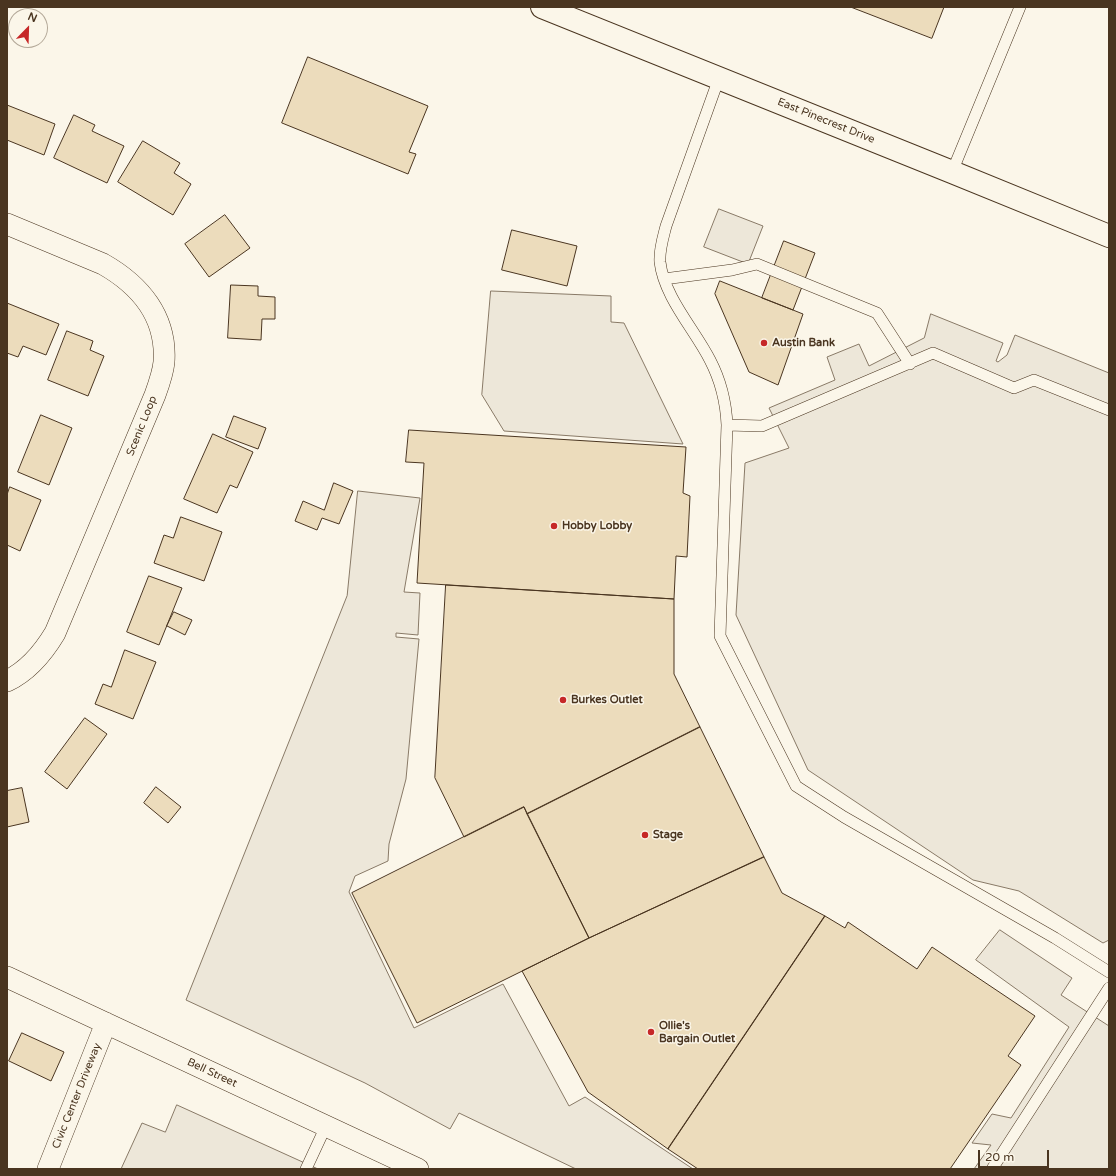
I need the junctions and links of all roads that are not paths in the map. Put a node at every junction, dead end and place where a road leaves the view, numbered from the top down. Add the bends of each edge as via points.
1 (542, 7) edge
2 (1020, 7) edge
3 (572, 13) edge
4 (719, 78) junction
5 (952, 172) junction
6 (7, 224) edge
7 (1109, 236) edge
8 (664, 279) junction
9 (910, 364) junction
10 (1109, 410) edge
11 (727, 425) junction
12 (7, 682) edge
13 (1109, 972) edge
14 (7, 977) edge
15 (1109, 988) edge
16 (106, 1023) junction
17 (326, 1126) junction
18 (48, 1169) edge
19 (306, 1169) edge
20 (418, 1169) edge
21 (992, 1169) edge

1 - 3 main road, East Pinecrest Drive
2 - 5 lane
3 - 4 main road, East Pinecrest Drive
4 - 5 main road, East Pinecrest Drive
4 - 8 lane via 663,238 660,262
5 - 7 main road, East Pinecrest Drive
6 - 12 street, Scenic Loop via 103,264 133,284 152,307 162,334 164,363 155,395 55,633 38,657
8 - 9 lane via 758,264 878,313
8 - 11 lane via 718,376 726,406
9 - 10 lane via 933,354 1014,388 1034,380
9 - 11 lane via 762,426
11 - 13 lane via 720,636 796,786 844,817 1055,938
14 - 16 street, Bell Street
15 - 21 lane
16 - 17 street, Bell Street
16 - 18 street, Civic Center Driveway
17 - 19 lane
17 - 20 street, Bell Street

